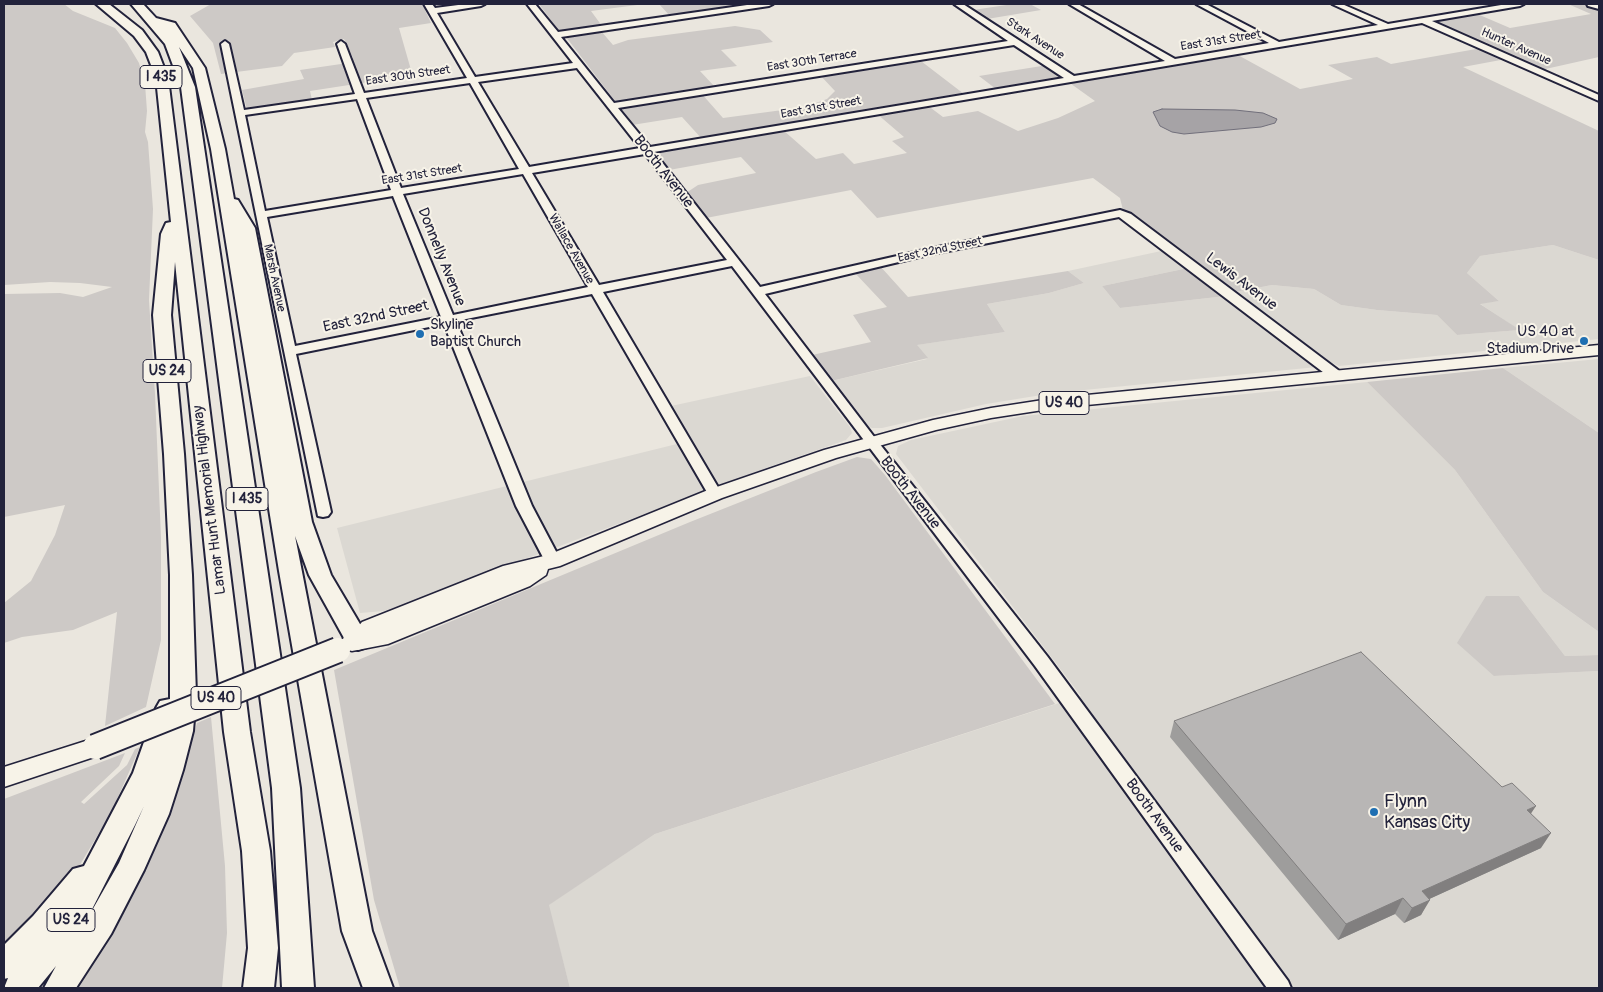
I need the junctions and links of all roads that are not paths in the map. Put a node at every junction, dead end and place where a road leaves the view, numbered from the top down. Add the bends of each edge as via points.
1 (102, 4) edge
2 (137, 4) edge
3 (481, 4) edge
4 (531, 4) edge
5 (769, 4) edge
6 (958, 4) edge
7 (1073, 4) edge
8 (1200, 4) edge
9 (1336, 4) edge
10 (1520, 4) edge
11 (1591, 4) edge
12 (430, 7) edge
13 (1599, 7) edge
14 (1422, 20) junction
15 (152, 21) junction
16 (1386, 26) junction
17 (556, 35) junction
18 (1016, 42) junction
19 (225, 44) dead end
20 (341, 44) dead end
21 (1279, 44) junction
22 (1174, 62) junction
23 (579, 65) junction
24 (1072, 79) junction
25 (474, 80) junction
26 (1599, 87) edge
27 (1583, 90) junction
28 (360, 96) junction
29 (1599, 98) edge
30 (611, 106) junction
31 (240, 113) junction
32 (646, 151) junction
33 (525, 171) junction
34 (397, 192) junction
35 (226, 196) junction
36 (177, 215) junction
37 (261, 215) junction
38 (1125, 215) joint
39 (733, 262) junction
40 (594, 289) junction
41 (756, 292) junction
42 (449, 319) junction
43 (1599, 350) edge
44 (290, 351) junction
45 (1337, 376) junction
46 (870, 441) junction
47 (715, 494) junction
48 (324, 512) dead end
49 (553, 562) junction
50 (183, 620) junction
51 (358, 641) junction
52 (4, 778) edge
53 (110, 845) junction
54 (4, 965) edge
55 (19, 988) edge
56 (59, 988) edge
57 (260, 988) edge
58 (298, 988) edge
59 (378, 988) edge
60 (1280, 988) edge

1 - 36 highway, Lamar Hunt Memorial Highway / I 435 via 138,33 152,52 162,78
2 - 15 highway, I 435
3 - 12 street
4 - 17 street, Booth Avenue
5 - 17 street
6 - 18 street, Stark Avenue
7 - 22 street
8 - 21 street
9 - 16 street
10 - 14 street, East 31st Street
11 - 13 street
12 - 25 street, Wallace Avenue
14 - 16 street, East 31st Street
14 - 27 street, Hunter Avenue
15 - 35 highway via 171,26 199,68
15 - 58 highway, I 435 via 170,43 182,68 189,96 286,788
16 - 21 street, East 31st Street
17 - 23 street, Booth Avenue
18 - 24 street, Stark Avenue
18 - 30 street, East 30th Terrace
19 - 31 street, Marsh Avenue
20 - 28 street, Donnelly Avenue
21 - 22 street, East 31st Street
22 - 24 street, East 31st Street
23 - 25 street, East 30th Street
23 - 30 street, Booth Avenue
24 - 32 street, East 31st Street
25 - 28 street, East 30th Street
25 - 33 street, Wallace Avenue
26 - 27 street
27 - 29 street, Hunter Avenue
28 - 31 street, East 30th Street
28 - 34 street, Donnelly Avenue
30 - 32 street, Booth Avenue
31 - 37 street, Marsh Avenue
32 - 33 street, East 31st Street
32 - 39 street, Booth Avenue
33 - 34 street, East 31st Street
33 - 40 street, Wallace Avenue
34 - 37 street, East 31st Street
34 - 42 street, Donnelly Avenue
35 - 51 highway via 236,205 247,228 301,522 320,575
35 - 59 highway via 290,571 355,921
36 - 50 highway, US 24 via 169,234 162,314
36 - 57 highway, Lamar Hunt Memorial Highway / I 435 via 237,732 256,851 263,948
37 - 44 street, Marsh Avenue
38 - 41 street, East 32nd Street via 1114,213
38 - 45 street, Lewis Avenue
39 - 40 street, East 32nd Street
39 - 41 street, Booth Avenue
40 - 42 street, East 32nd Street
40 - 47 street, Wallace Avenue
41 - 46 street, Booth Avenue
42 - 44 street, East 32nd Street
42 - 49 street, Donnelly Avenue via 524,506
43 - 45 main road, US 40
44 - 48 street, Marsh Avenue
45 - 46 main road, US 40 via 1056,403 992,413
46 - 47 main road, US 40
46 - 60 street, Booth Avenue via 1041,661
47 - 49 main road, US 40
49 - 51 main road, US 40 via 510,571 369,627
50 - 53 highway, US 24 via 171,701 146,773
50 - 56 highway via 180,731 170,770 130,870 100,925
51 - 52 main road, US 40, bridge via 95,747
53 - 54 highway via 44,926
53 - 55 highway, US 24 via 72,918

